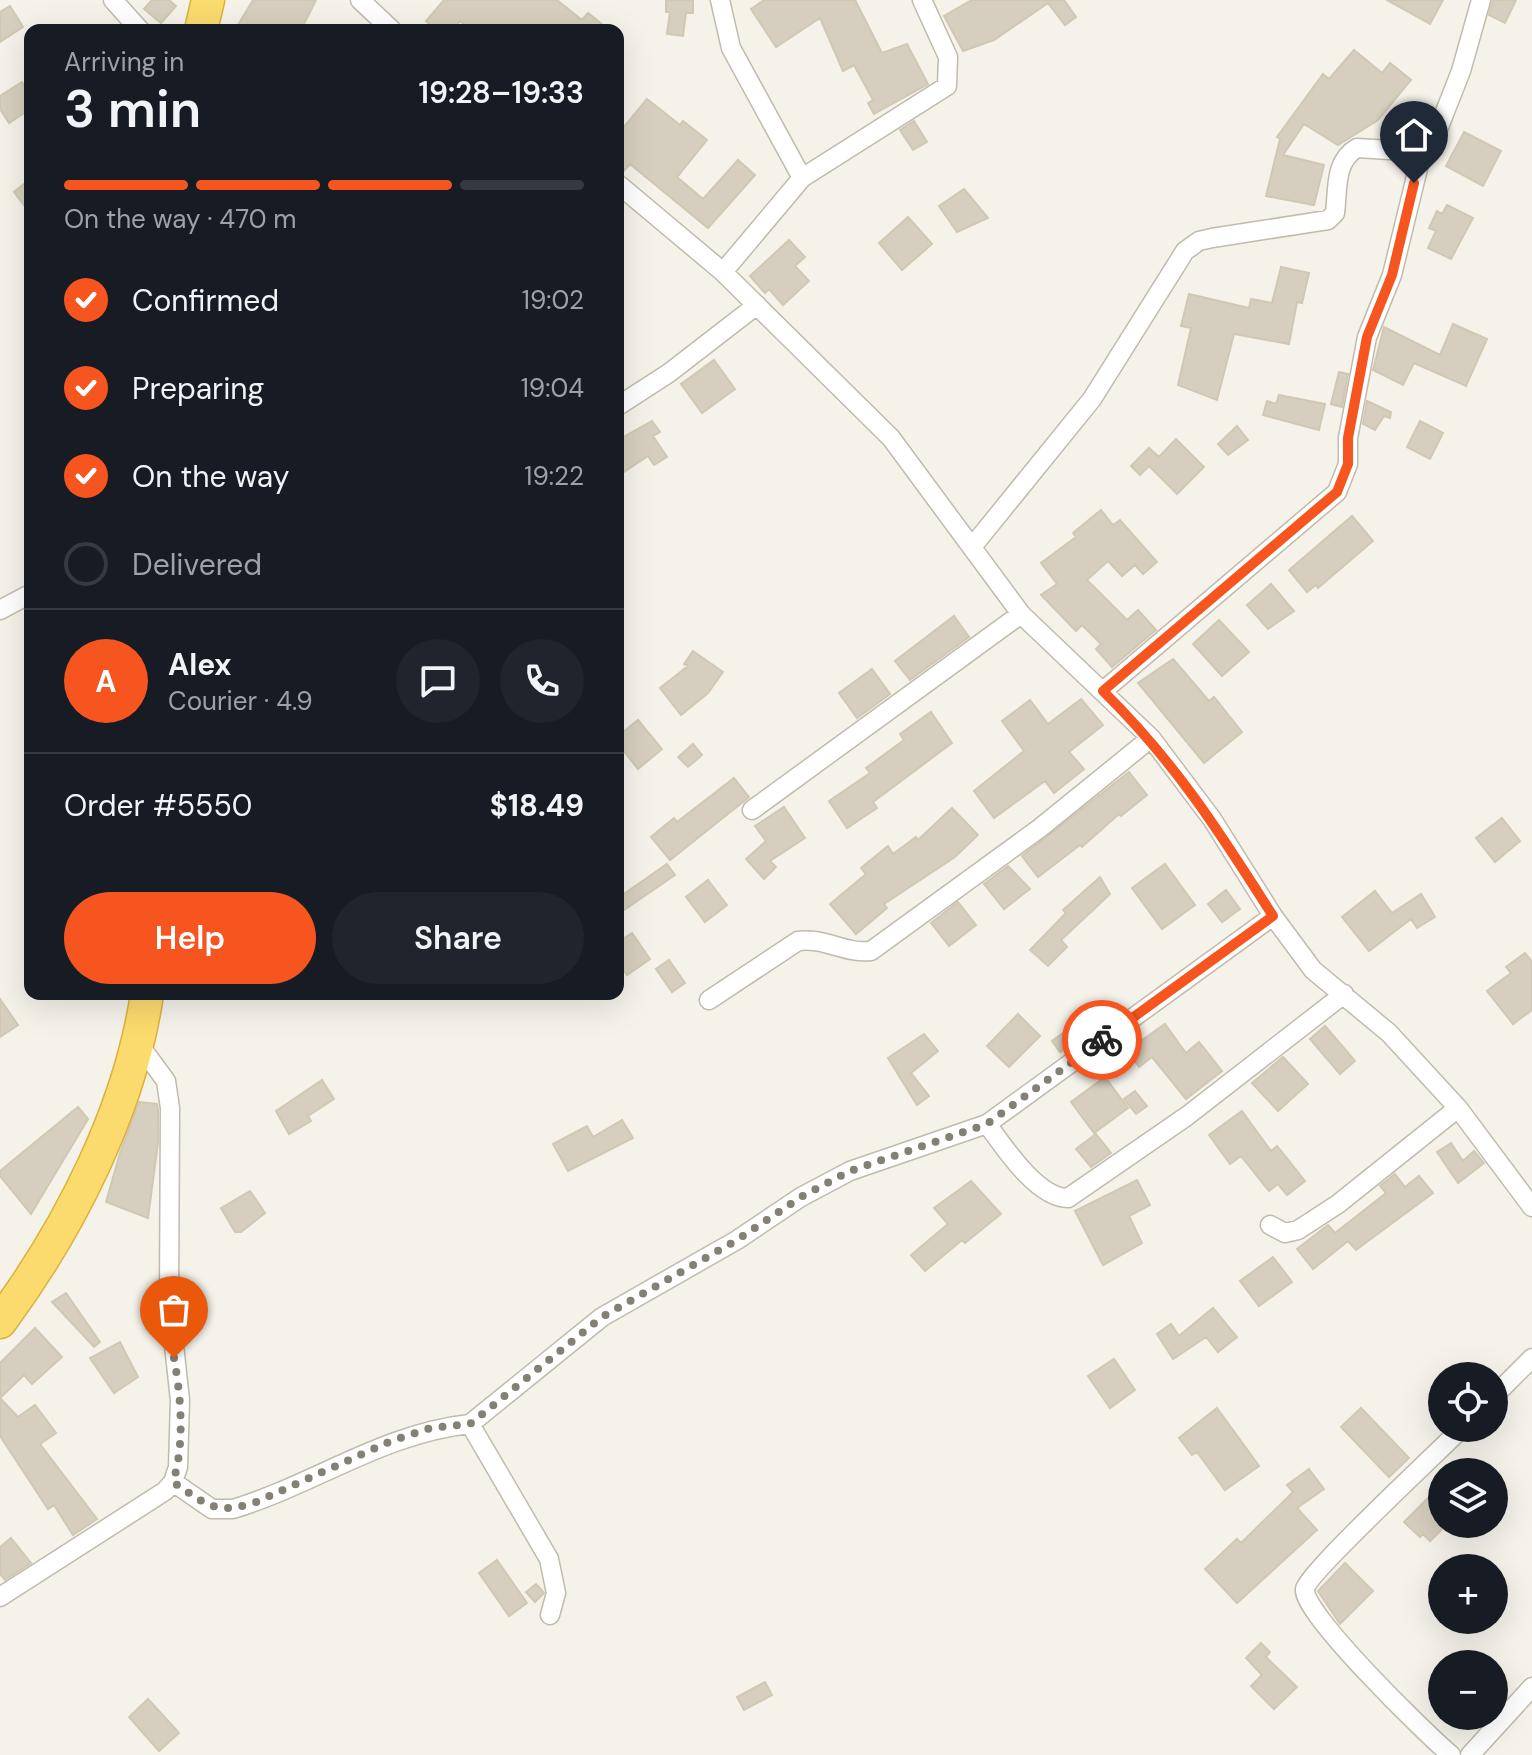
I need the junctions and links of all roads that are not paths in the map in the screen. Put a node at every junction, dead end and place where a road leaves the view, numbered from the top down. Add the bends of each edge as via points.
1 (113, 0) edge
2 (208, 0) edge
3 (360, 0) edge
4 (720, 0) edge
5 (922, 0) edge
6 (1481, 0) edge
7 (135, 24) edge
8 (202, 24) edge
9 (386, 24) edge
10 (1422, 152) junction
11 (802, 178) junction
12 (624, 189) edge
13 (723, 272) junction
14 (757, 305) junction
15 (624, 402) edge
16 (972, 547) junction
17 (24, 597) edge
18 (0, 610) edge
19 (1021, 614) junction
20 (1103, 691) junction
21 (1151, 738) junction
22 (752, 810) dead end
23 (1273, 916) junction
24 (1344, 994) junction
25 (146, 1000) edge
26 (709, 1000) dead end
27 (138, 1043) junction
28 (1458, 1108) junction
29 (987, 1124) junction
30 (1532, 1207) edge
31 (1270, 1225) dead end
32 (0, 1322) edge
33 (1532, 1358) edge
34 (1508, 1382) edge
35 (470, 1424) junction
36 (1448, 1442) edge
37 (173, 1482) junction
38 (0, 1597) edge
39 (550, 1615) dead end
40 (1532, 1687) edge
41 (1451, 1755) edge
42 (1470, 1755) edge

1 - 7 street
2 - 8 highway
3 - 9 street
4 - 11 street via 731,48
5 - 11 street via 948,57 947,86
6 - 10 street via 1450,99
10 - 16 street via 1357,148 1340,168 1331,218 1212,238 1185,251 1092,399
10 - 20 street via 1392,275 1367,337 1348,464 1337,492
11 - 13 street
12 - 13 street
13 - 14 street
14 - 15 street
14 - 16 street via 891,438
16 - 19 street
17 - 18 street
19 - 20 street
19 - 22 street
20 - 21 street
21 - 23 street via 1212,819
21 - 26 street via 1040,828 871,951 856,953 818,941 798,941
23 - 24 street via 1313,970
23 - 29 street
24 - 28 street via 1389,1033
24 - 29 street via 1187,1116 1068,1198 1051,1193 1017,1165
25 - 27 highway
27 - 32 highway via 92,1171 58,1238
27 - 37 street via 166,1081 170,1108 169,1300 180,1400
28 - 30 street
28 - 31 street via 1298,1230 1285,1233
29 - 35 street via 850,1171 801,1197 602,1317
33 - 34 street
35 - 37 street via 431,1428 391,1441 233,1509 212,1509
35 - 39 street via 549,1559 556,1593
36 - 41 street via 1306,1583 1304,1593 1331,1635
37 - 38 street
40 - 42 street

